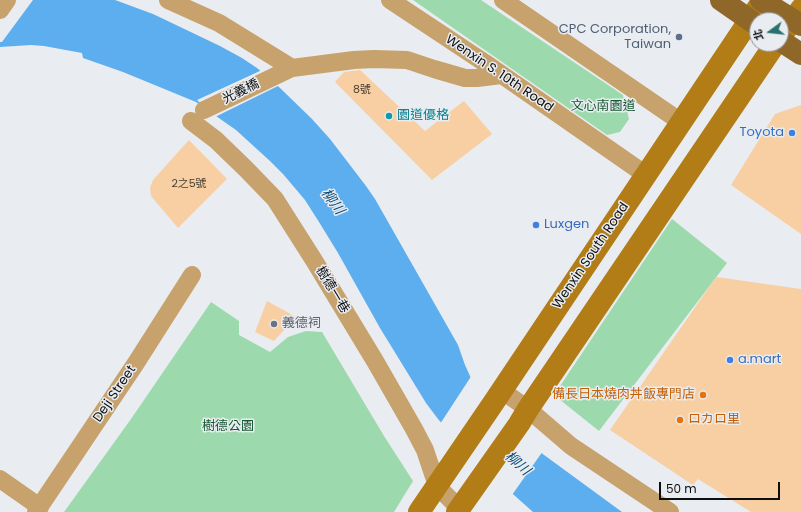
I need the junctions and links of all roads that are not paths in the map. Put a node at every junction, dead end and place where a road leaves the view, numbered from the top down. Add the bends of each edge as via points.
1 (7, 0) edge
2 (168, 0) edge
3 (390, 0) edge
4 (503, 0) edge
5 (721, 0) edge
6 (762, 0) edge
7 (0, 10) edge
8 (757, 12) edge
9 (749, 19) edge
10 (794, 23) edge
11 (749, 28) edge
12 (789, 46) edge
13 (770, 52) edge
14 (801, 54) edge
15 (285, 71) junction
16 (500, 74) junction
17 (197, 116) joint
18 (681, 122) junction
19 (646, 175) junction
20 (192, 275) dead end
21 (498, 396) junction
22 (524, 417) junction
23 (0, 479) edge
24 (437, 486) junction
25 (38, 509) edge
26 (458, 510) edge
27 (419, 512) edge
28 (670, 512) edge

1 - 7 street
2 - 15 street via 219,23
3 - 16 street, Wenxin S. 10th Road
4 - 18 street
5 - 9 main road
6 - 8 main road, Wenxin South Road
6 - 10 main road
11 - 18 main road, Wenxin South Road
12 - 14 main road
13 - 22 main road
15 - 16 street, 光義橋 via 374,59 407,60 465,78
15 - 17 street, 光義橋
16 - 19 street, Wenxin S. 10th Road
17 - 24 street, 樹德一巷 via 216,140 274,199 315,262 414,429 425,450
18 - 19 main road, Wenxin South Road
19 - 21 main road, Wenxin South Road
20 - 25 street, Deji Street
21 - 22 street
21 - 24 main road, Wenxin South Road
22 - 26 main road
22 - 28 street
23 - 25 street
24 - 26 street
24 - 27 main road, Wenxin South Road

